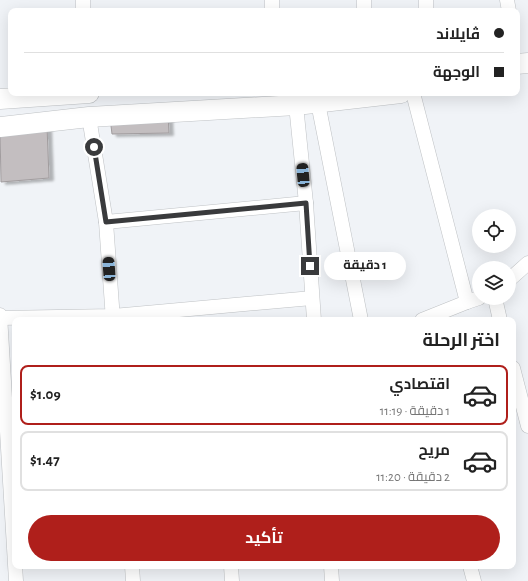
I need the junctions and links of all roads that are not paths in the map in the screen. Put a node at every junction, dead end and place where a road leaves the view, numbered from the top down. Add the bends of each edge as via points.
1 (44, 96) edge
2 (373, 96) edge
3 (414, 96) edge
4 (0, 99) edge
5 (318, 102) junction
6 (296, 105) junction
7 (89, 117) junction
8 (0, 127) edge
9 (306, 203) junction
10 (106, 222) junction
11 (528, 263) edge
12 (516, 274) edge
13 (472, 297) edge
14 (312, 298) junction
15 (472, 300) edge
16 (497, 305) edge
17 (210, 314) edge
18 (0, 315) edge
19 (113, 317) edge
20 (137, 317) edge
21 (314, 317) edge
22 (360, 317) edge
23 (430, 317) edge
24 (499, 317) edge
25 (0, 318) edge
26 (12, 318) edge
27 (519, 373) edge
28 (528, 426) edge
29 (12, 515) edge
30 (15, 569) edge
31 (132, 569) edge
32 (231, 569) edge
33 (331, 569) edge
34 (471, 569) edge
35 (16, 581) edge
36 (133, 581) edge
37 (232, 581) edge
38 (332, 581) edge
39 (474, 581) edge

1 - 4 main road
2 - 5 main road
3 - 13 street
5 - 6 main road
5 - 22 street
6 - 7 main road
6 - 9 street
7 - 8 main road
7 - 10 street
9 - 10 street
9 - 14 street
10 - 19 street
11 - 12 street
14 - 17 street
14 - 21 street
15 - 23 street
16 - 24 street
17 - 20 street
18 - 25 street
25 - 26 street
25 - 29 street
27 - 28 street
30 - 35 street
31 - 36 street
32 - 37 street
33 - 38 street
34 - 39 street

